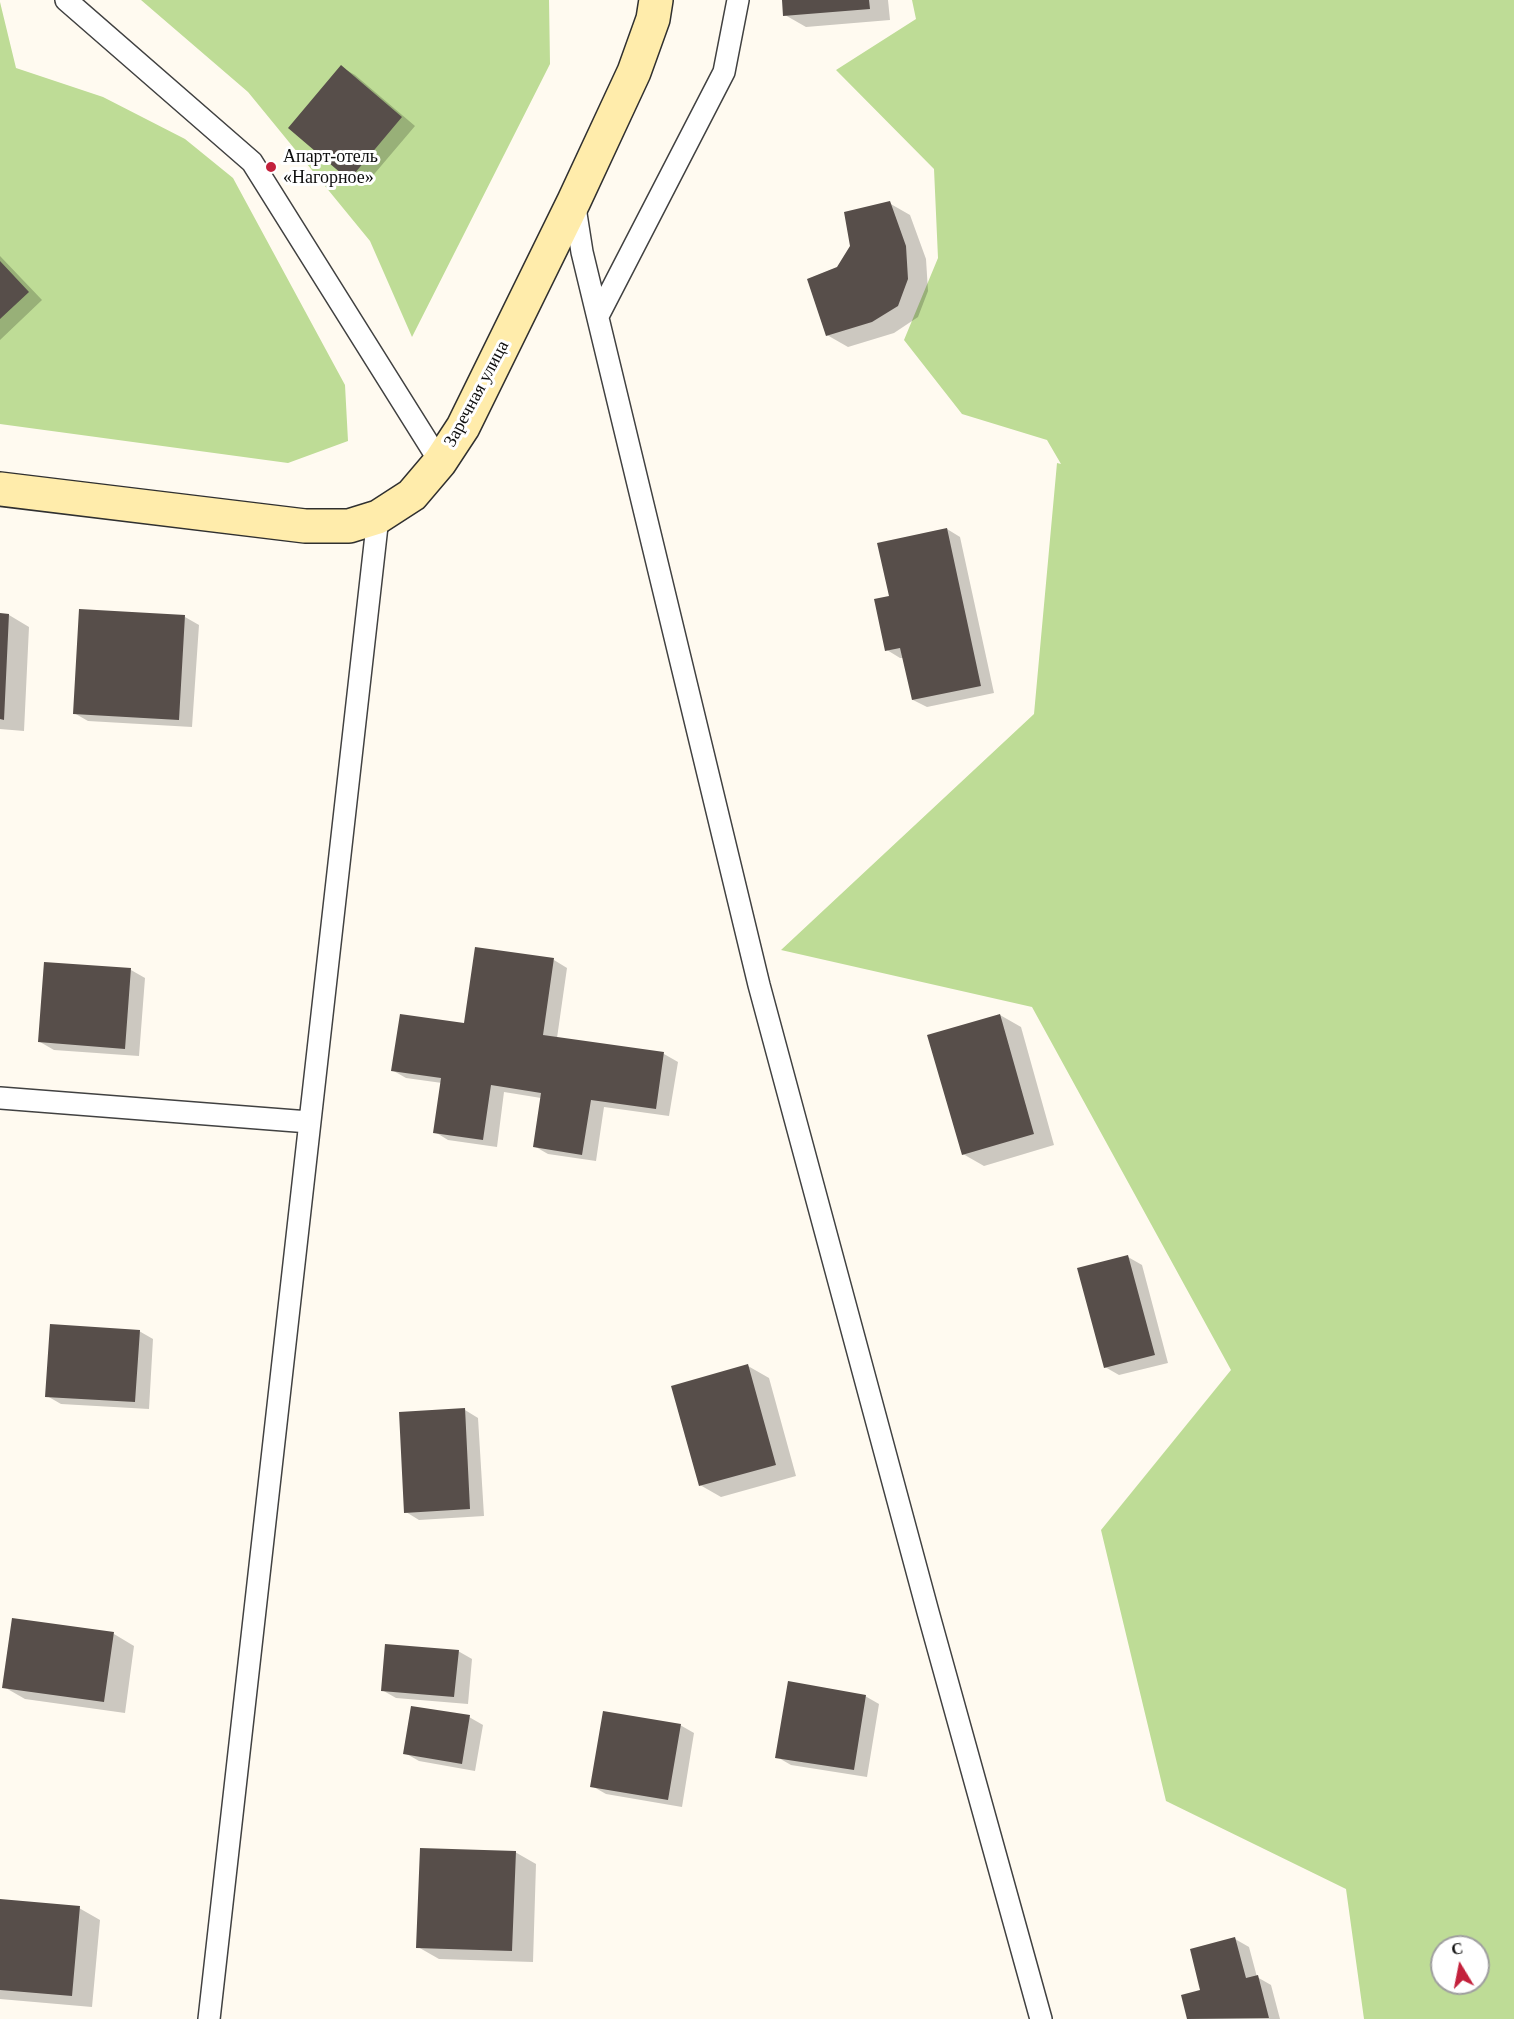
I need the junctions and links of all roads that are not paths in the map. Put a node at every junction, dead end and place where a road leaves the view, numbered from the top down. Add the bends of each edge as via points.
1 (66, 0) edge
2 (656, 0) edge
3 (738, 0) edge
4 (574, 201) junction
5 (598, 316) junction
6 (440, 462) junction
7 (0, 489) edge
8 (378, 518) junction
9 (0, 1098) edge
10 (309, 1122) junction
11 (209, 2019) edge
12 (1041, 2019) edge

1 - 6 lane via 252,162
2 - 4 main road, Заречная улица via 634,72
3 - 5 lane via 724,72
4 - 5 lane
4 - 6 main road, Заречная улица via 463,427
5 - 12 lane via 759,985
6 - 8 main road, Заречная улица via 412,495
7 - 8 main road, Заречная улица via 305,526 349,526
8 - 10 lane
9 - 10 lane
10 - 11 lane

